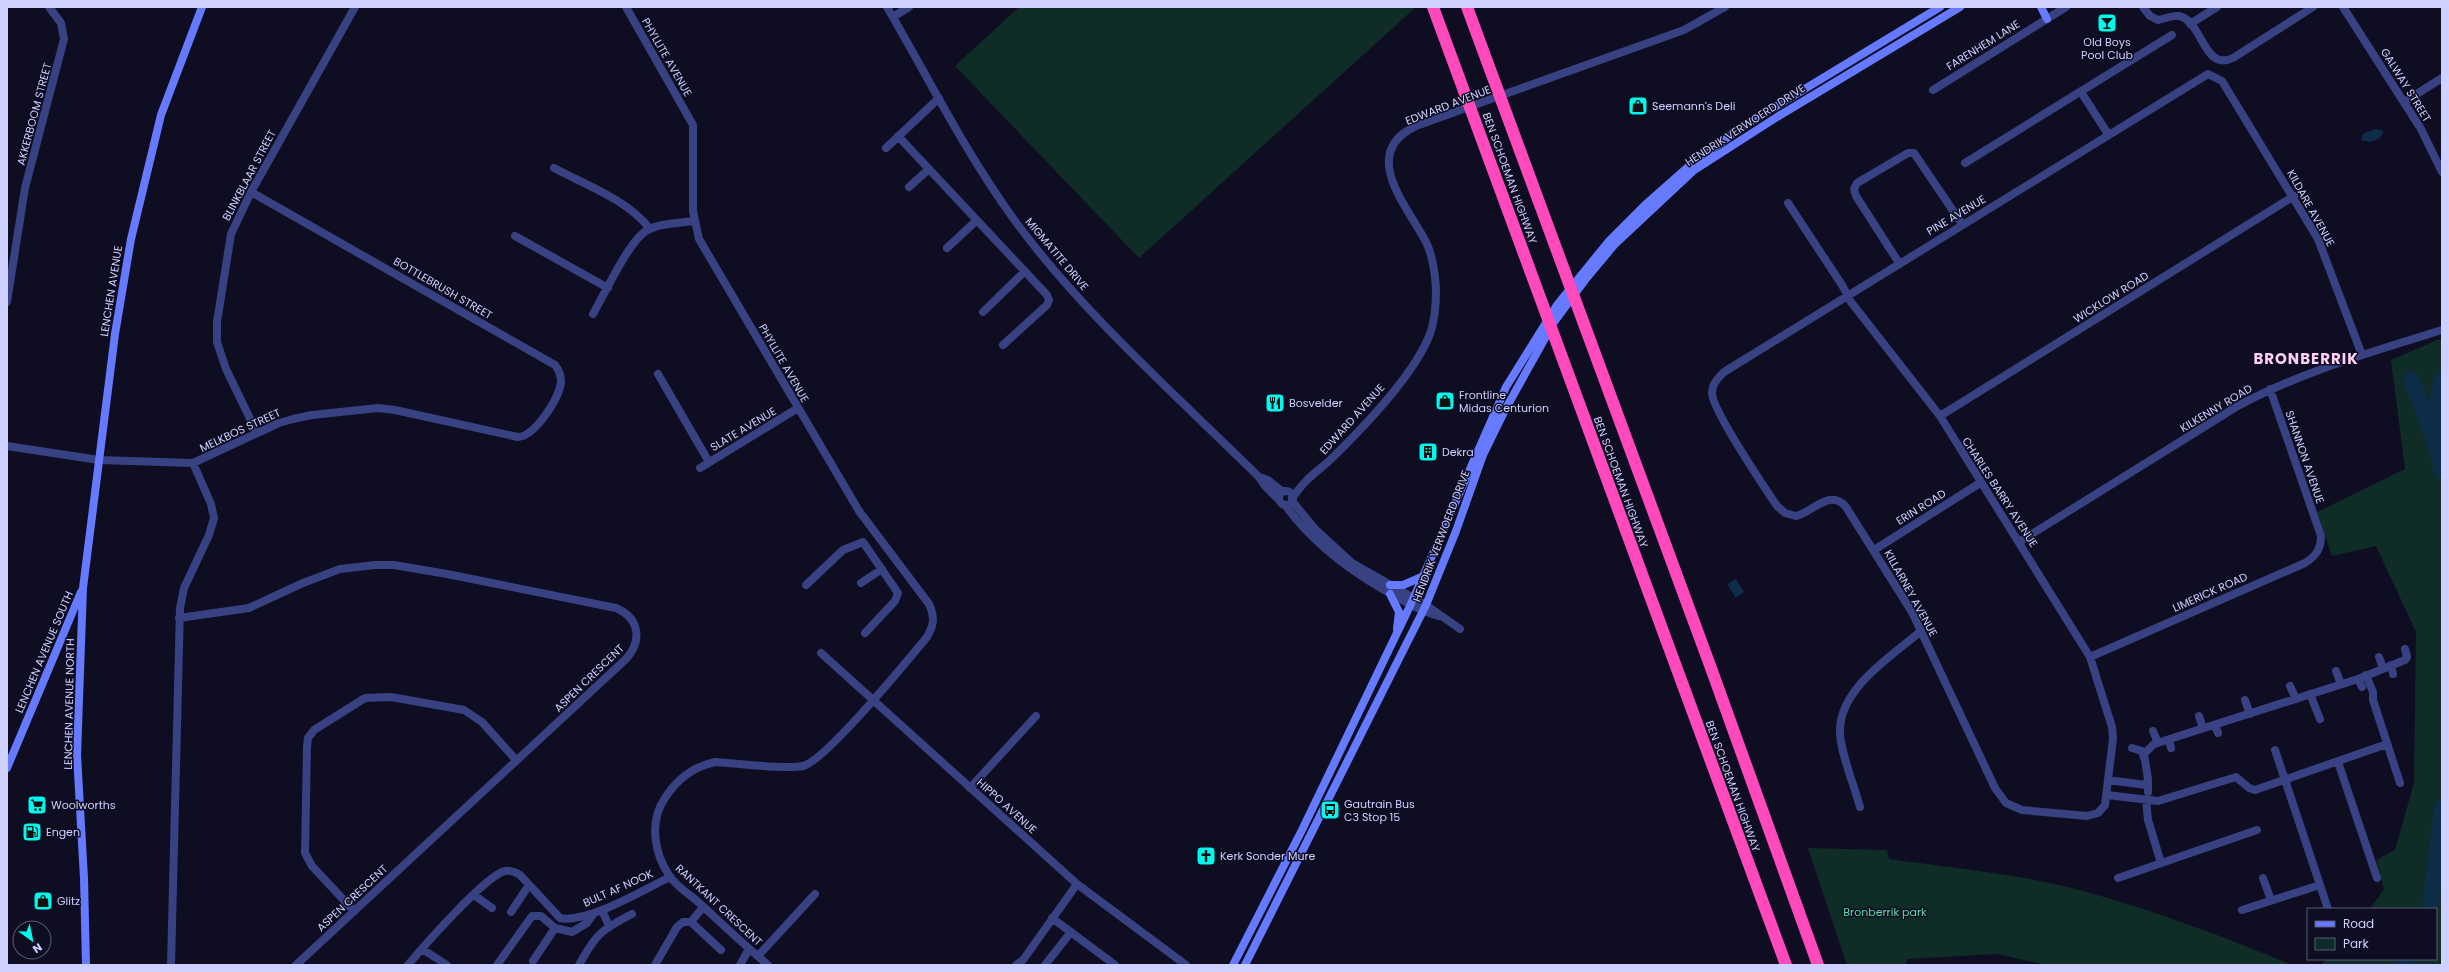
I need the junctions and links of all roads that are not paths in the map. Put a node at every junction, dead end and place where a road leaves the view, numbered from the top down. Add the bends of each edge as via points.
1 (49, 7) edge
2 (202, 7) edge
3 (354, 7) edge
4 (626, 7) edge
5 (886, 7) edge
6 (909, 7) edge
7 (1433, 7) edge
8 (1467, 7) edge
9 (1725, 7) edge
10 (1940, 7) edge
11 (1960, 7) edge
12 (2041, 7) edge
13 (2066, 7) edge
14 (2143, 7) edge
15 (2217, 7) edge
16 (2313, 7) edge
17 (2346, 9) edge
18 (893, 17) junction
19 (2047, 19) junction
20 (2190, 24) junction
21 (2172, 34) dead end
22 (2442, 78) edge
23 (2222, 81) joint
24 (1933, 90) dead end
25 (2081, 92) junction
26 (940, 98) junction
27 (2404, 102) junction
28 (2108, 134) junction
29 (898, 136) junction
30 (886, 148) dead end
31 (1965, 163) dead end
32 (554, 168) dead end
33 (929, 168) junction
34 (2442, 172) edge
35 (909, 187) dead end
36 (251, 192) junction
37 (2294, 196) junction
38 (1788, 203) dead end
39 (977, 220) junction
40 (694, 221) junction
41 (1962, 224) junction
42 (650, 229) junction
43 (516, 236) dead end
44 (1612, 242) junction
45 (947, 248) dead end
46 (1899, 263) junction
47 (1025, 272) junction
48 (608, 288) junction
49 (1847, 295) junction
50 (7, 302) edge
51 (983, 312) dead end
52 (593, 314) dead end
53 (2442, 330) edge
54 (1003, 345) dead end
55 (2362, 355) junction
56 (1524, 365) junction
57 (658, 374) dead end
58 (2270, 389) junction
59 (1712, 393) joint
60 (798, 408) junction
61 (1940, 416) junction
62 (257, 433) junction
63 (530, 433) joint
64 (7, 446) edge
65 (99, 460) junction
66 (709, 462) junction
67 (193, 463) junction
68 (700, 468) dead end
69 (1980, 483) junction
70 (1286, 498) junction
71 (2319, 532) joint
72 (878, 538) junction
73 (2019, 542) junction
74 (867, 546) junction
75 (1874, 550) junction
76 (882, 569) junction
77 (1424, 576) junction
78 (861, 583) dead end
79 (806, 585) dead end
80 (1390, 585) junction
81 (83, 588) junction
82 (1390, 594) junction
83 (1412, 602) junction
84 (1424, 608) junction
85 (179, 618) junction
86 (1460, 629) dead end
87 (1921, 631) junction
88 (865, 633) dead end
89 (1396, 636) junction
90 (2405, 649) dead end
91 (821, 653) dead end
92 (2090, 657) junction
93 (2379, 657) dead end
94 (2387, 666) junction
95 (2336, 672) dead end
96 (2393, 674) dead end
97 (2366, 675) junction
98 (2358, 679) junction
99 (2341, 684) junction
100 (2290, 686) dead end
101 (2362, 687) dead end
102 (2303, 698) junction
103 (873, 700) junction
104 (2244, 700) dead end
105 (2260, 710) junction
106 (2250, 714) junction
107 (1036, 716) dead end
108 (2199, 716) dead end
109 (2263, 718) dead end
110 (2320, 719) dead end
111 (2203, 728) junction
112 (2153, 731) dead end
113 (2169, 740) junction
114 (2158, 743) junction
115 (2387, 744) junction
116 (2132, 748) dead end
117 (2172, 748) dead end
118 (2275, 750) dead end
119 (2144, 758) junction
120 (516, 760) junction
121 (2338, 762) junction
122 (7, 768) edge
123 (2108, 780) junction
124 (2285, 780) junction
125 (2148, 782) junction
126 (2400, 783) dead end
127 (970, 788) junction
128 (2107, 795) junction
129 (2148, 798) junction
130 (1860, 807) dead end
131 (2091, 816) joint
132 (2257, 830) dead end
133 (2161, 863) junction
134 (670, 877) junction
135 (2118, 878) dead end
136 (2263, 878) dead end
137 (2377, 878) dead end
138 (1077, 884) junction
139 (529, 885) junction
140 (2320, 885) junction
141 (815, 894) dead end
142 (474, 895) junction
143 (2271, 900) junction
144 (703, 907) junction
145 (492, 908) dead end
146 (2328, 908) edge
147 (2242, 910) dead end
148 (354, 911) junction
149 (598, 911) junction
150 (511, 912) dead end
151 (632, 914) dead end
152 (1052, 918) junction
153 (691, 922) junction
154 (608, 926) junction
155 (555, 928) junction
156 (1071, 932) junction
157 (422, 949) junction
158 (749, 949) junction
159 (721, 950) dead end
160 (758, 956) junction
161 (534, 961) dead end
162 (86, 965) edge
163 (171, 965) edge
164 (296, 965) edge
165 (408, 965) edge
166 (447, 965) edge
167 (498, 965) edge
168 (579, 965) edge
169 (655, 965) edge
170 (740, 965) edge
171 (768, 965) edge
172 (1016, 965) edge
173 (1045, 965) edge
174 (1115, 965) edge
175 (1186, 965) edge
176 (1233, 965) edge
177 (1245, 965) edge
178 (1786, 965) edge
179 (1818, 965) edge

1 - 50 street, AKKERBOOM STREET via 61,23 64,39 26,188
2 - 65 main road, LENCHEN AVENUE via 161,116 131,239
3 - 36 street, BLINKBLAAR STREET
4 - 40 street, PHYLLITE AVENUE via 693,126
5 - 18 street, MIGMATITE DRIVE
6 - 18 street
7 - 178 highway, BEN SCHOEMAN HIGHWAY
8 - 179 highway, BEN SCHOEMAN HIGHWAY via 1706,653
9 - 70 street, EDWARD AVENUE via 1684,30 1416,126 1402,135 1392,149 1390,174 1396,192 1425,241 1432,260 1436,288 1435,311 1430,333 1418,358 1390,395 1344,446
10 - 44 main road, HENDRIK VERWOERD DRIVE via 1742,127 1688,167 1645,205
11 - 44 main road, HENDRIK VERWOERD DRIVE via 1704,162
12 - 19 main road
13 - 19 street, FARENHEM LANE
14 - 20 street via 2158,20 2179,16
15 - 20 street
16 - 20 street via 2226,61 2213,58
17 - 27 street, GALWAY STREET
18 - 26 street, MIGMATITE DRIVE
19 - 24 street, FARENHEM LANE
21 - 25 street
22 - 27 street
23 - 28 street, PINE AVENUE via 2212,75 2202,76
23 - 37 street, KILDARE AVENUE
25 - 28 street
25 - 31 street
26 - 29 street
26 - 70 street, MIGMATITE DRIVE via 985,176 1033,245 1098,317 1260,477 1265,486
27 - 34 street, GALWAY STREET via 2421,129
28 - 41 street, PINE AVENUE
29 - 30 street
29 - 33 street
32 - 42 street via 642,218
33 - 35 street
33 - 39 street
36 - 62 street, BLINKBLAAR STREET via 231,234 216,334 220,356
36 - 63 street, BOTTLEBRUSH STREET via 555,365 560,373 560,385 540,422
37 - 55 street, KILDARE AVENUE via 2318,239
37 - 61 street, WICKLOW ROAD
38 - 49 street, CHARLES BARRY AVENUE
39 - 45 street
39 - 47 street
40 - 42 street
40 - 60 street, PHYLLITE AVENUE via 705,249
41 - 46 street, PINE AVENUE
41 - 46 street via 1914,153 1908,153 1857,183 1854,188 1856,196
42 - 48 street via 639,237
43 - 48 street
44 - 56 main road, HENDRIK VERWOERD DRIVE via 1557,305
46 - 49 street, PINE AVENUE
47 - 51 street
47 - 54 street via 1049,300
48 - 52 street
49 - 59 street, PINE AVENUE via 1724,372 1715,382
49 - 61 street, CHARLES BARRY AVENUE
53 - 55 street, KILKENNY ROAD
55 - 58 street, KILKENNY ROAD
56 - 77 main road, HENDRIK VERWOERD DRIVE via 1497,408
56 - 84 main road, HENDRIK VERWOERD DRIVE via 1484,455
57 - 66 street
58 - 71 street, SHANNON AVENUE
58 - 73 street, KILKENNY ROAD via 2236,407
59 - 75 street, KILLARNEY AVENUE via 1718,411 1777,506 1785,513 1796,516 1824,500 1839,500
60 - 66 street, SLATE AVENUE
60 - 72 street, PHYLLITE AVENUE
61 - 69 street, CHARLES BARRY AVENUE
62 - 63 street, MELKBOS STREET via 279,423 312,415 378,408 511,436 522,437
62 - 67 street, MELKBOS STREET
64 - 65 street, MELKBOS STREET
65 - 67 street, MELKBOS STREET
65 - 81 main road, LENCHEN AVENUE
66 - 68 street, SLATE AVENUE
67 - 85 street via 211,504 214,518 209,535 184,588
69 - 73 street, CHARLES BARRY AVENUE
69 - 75 street, ERIN ROAD
70 - 80 street, MIGMATITE DRIVE via 1352,563
70 - 82 street, MIGMATITE DRIVE via 1313,538 1341,562
71 - 92 street, LIMERICK ROAD via 2321,541 2318,551 2305,563
72 - 74 street
72 - 103 street, PHYLLITE AVENUE via 929,604 934,621 927,637
73 - 92 street, CHARLES BARRY AVENUE
74 - 76 street
74 - 79 street via 862,541 847,547
75 - 87 street, KILLARNEY AVENUE
76 - 78 street
76 - 88 street via 898,596
77 - 80 main road via 1403,585
77 - 83 main road, HENDRIK VERWOERD DRIVE
80 - 83 street, MIGMATITE DRIVE
81 - 122 main road, LENCHEN AVENUE SOUTH
81 - 162 main road, LENCHEN AVENUE NORTH via 77,755
82 - 83 street, MIGMATITE DRIVE
82 - 89 main road via 1399,612
83 - 84 street, MIGMATITE DRIVE
83 - 89 main road, HENDRIK VERWOERD DRIVE
84 - 86 street, MIGMATITE DRIVE
84 - 177 main road, HENDRIK VERWOERD DRIVE
85 - 120 street, ASPEN CRESCENT via 249,608 340,569 375,565 394,565 446,574 616,608 625,612 636,628 637,643 631,654
85 - 163 street
87 - 130 street via 1858,686 1844,707 1840,734
87 - 131 street, KILLARNEY AVENUE via 2002,799 2022,810
89 - 176 main road, HENDRIK VERWOERD DRIVE
90 - 94 street via 2408,657 2405,660
91 - 103 street, HIPPO AVENUE
92 - 123 street, CHARLES BARRY AVENUE via 2112,727
93 - 94 street
94 - 96 street
94 - 97 street
95 - 99 street
97 - 98 street
97 - 115 street
98 - 99 street
98 - 101 street
99 - 102 street via 2322,694
100 - 102 street
102 - 105 street
102 - 110 street
103 - 127 street, HIPPO AVENUE
103 - 134 street, RANTKANT CRESCENT via 821,755 805,766 715,762 692,769 683,776 661,803 654,824 657,848
104 - 106 street
105 - 106 street
105 - 109 street
106 - 111 street via 2216,729
107 - 127 street
108 - 111 street
111 - 113 street
112 - 114 street
113 - 114 street
113 - 117 street
114 - 119 street via 2147,750
115 - 121 street
115 - 126 street
116 - 119 street via 2142,751
118 - 124 street
119 - 125 street
120 - 148 street, ASPEN CRESCENT
120 - 148 street via 482,722 464,710 391,697 365,698 314,730 308,738 307,747 305,853 312,866
121 - 124 street
121 - 137 street
123 - 125 street via 2135,785 2146,785
123 - 128 street, CHARLES BARRY AVENUE
124 - 129 street via 2251,790 2236,777 2158,801
124 - 140 street
125 - 129 street
127 - 138 street, HIPPO AVENUE
128 - 129 street
128 - 131 street, CHARLES BARRY AVENUE via 2104,808
129 - 133 street via 2148,820
132 - 133 street
133 - 135 street
134 - 144 street, RANTKANT CRESCENT
134 - 149 street, BULT AF NOOK
136 - 143 street
138 - 152 street
138 - 175 street, HIPPO AVENUE
139 - 142 street via 514,871 506,871
139 - 149 street, BULT AF NOOK via 560,918 575,918
139 - 150 street
140 - 143 street
140 - 146 street
141 - 160 street
142 - 145 street
142 - 157 street
143 - 147 street
144 - 153 street
144 - 158 street, RANTKANT CRESCENT
148 - 164 street, ASPEN CRESCENT
149 - 154 street
149 - 155 street via 587,923 572,932
151 - 154 street
152 - 156 street
152 - 172 street via 1023,960
153 - 159 street
153 - 169 street via 682,922 677,927
154 - 168 street via 593,939
155 - 161 street
155 - 167 street via 541,916 532,916
156 - 173 street
156 - 174 street
157 - 165 street
157 - 166 street
158 - 160 street, RANTKANT CRESCENT
158 - 170 street
160 - 171 street, RANTKANT CRESCENT

